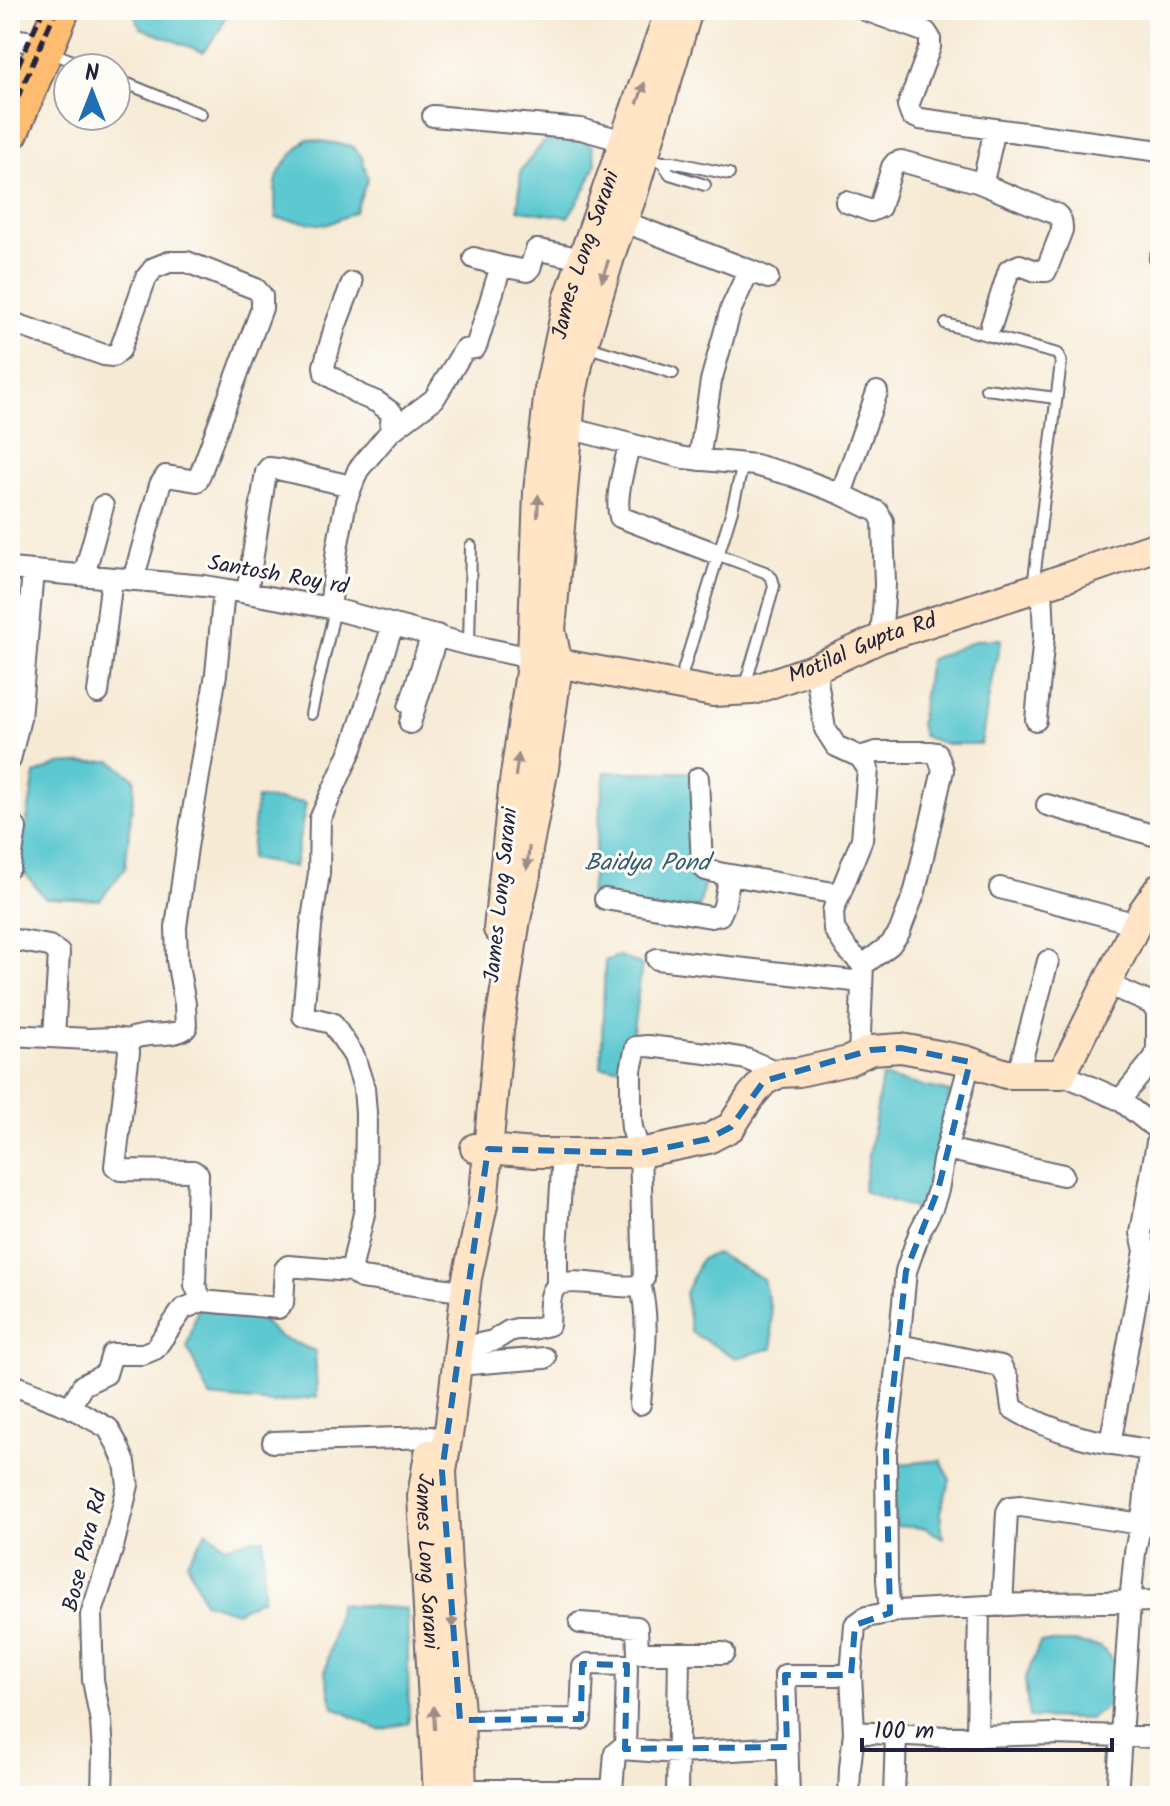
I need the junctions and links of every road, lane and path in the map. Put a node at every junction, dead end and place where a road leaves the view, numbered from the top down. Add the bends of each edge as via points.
1 (61, 10) edge
2 (669, 10) edge
3 (688, 10) edge
4 (865, 10) edge
5 (30, 35) edge
6 (61, 52) edge
7 (10, 80) edge
8 (132, 86) edge
9 (201, 114) dead end
10 (433, 116) dead end
11 (995, 129) junction
12 (10, 132) edge
13 (1160, 151) edge
14 (643, 153) junction
15 (729, 174) dead end
16 (977, 182) junction
17 (705, 185) dead end
18 (846, 202) dead end
19 (622, 221) junction
20 (474, 258) dead end
21 (583, 259) junction
22 (501, 266) junction
23 (352, 283) dead end
24 (10, 322) edge
25 (946, 324) dead end
26 (991, 326) dead end
27 (583, 346) junction
28 (673, 373) dead end
29 (986, 389) dead end
30 (877, 392) dead end
31 (1056, 398) junction
32 (568, 428) junction
33 (390, 432) junction
34 (629, 445) junction
35 (699, 460) junction
36 (743, 464) junction
37 (351, 486) junction
38 (841, 494) junction
39 (103, 506) dead end
40 (1160, 545) edge
41 (471, 546) dead end
42 (715, 553) junction
43 (10, 569) edge
44 (33, 571) junction
45 (84, 575) junction
46 (112, 578) junction
47 (133, 580) junction
48 (1037, 588) junction
49 (224, 590) junction
50 (247, 593) junction
51 (333, 608) junction
52 (393, 625) junction
53 (432, 634) junction
54 (881, 638) junction
55 (469, 645) junction
56 (545, 661) junction
57 (815, 668) junction
58 (679, 686) junction
59 (744, 691) junction
60 (98, 693) dead end
61 (311, 714) dead end
62 (407, 715) dead end
63 (1036, 720) dead end
64 (860, 757) junction
65 (10, 760) edge
66 (698, 778) dead end
67 (1047, 805) dead end
68 (16, 828) dead end
69 (1160, 837) edge
70 (10, 867) edge
71 (730, 875) junction
72 (1160, 887) edge
73 (1000, 888) dead end
74 (839, 894) junction
75 (605, 899) dead end
76 (1137, 924) junction
77 (10, 939) edge
78 (657, 959) dead end
79 (1048, 961) dead end
80 (863, 974) junction
81 (1107, 984) junction
82 (1156, 998) edge
83 (10, 1035) edge
84 (54, 1037) junction
85 (128, 1040) junction
86 (859, 1056) junction
87 (1158, 1057) edge
88 (970, 1062) junction
89 (780, 1073) junction
90 (1018, 1074) junction
91 (1062, 1074) junction
92 (1120, 1100) junction
93 (1160, 1131) edge
94 (481, 1148) junction
95 (946, 1149) junction
96 (563, 1153) junction
97 (640, 1153) junction
98 (1063, 1175) dead end
99 (1152, 1252) edge
100 (351, 1271) junction
101 (640, 1284) junction
102 (557, 1285) junction
103 (454, 1290) junction
104 (202, 1301) junction
105 (899, 1345) junction
106 (458, 1355) junction
107 (545, 1358) dead end
108 (10, 1385) edge
109 (640, 1404) dead end
110 (70, 1407) junction
111 (431, 1437) junction
112 (273, 1442) dead end
113 (1110, 1444) junction
114 (1155, 1450) edge
115 (1141, 1524) junction
116 (1160, 1601) edge
117 (1130, 1603) junction
118 (1002, 1606) junction
119 (979, 1608) junction
120 (890, 1613) junction
121 (580, 1623) dead end
122 (679, 1653) junction
123 (724, 1653) dead end
124 (851, 1675) junction
125 (460, 1720) junction
126 (854, 1732) junction
127 (896, 1735) junction
128 (1119, 1735) junction
129 (977, 1736) junction
130 (1160, 1737) edge
131 (787, 1747) junction
132 (625, 1749) junction
133 (679, 1753) junction
134 (612, 1793) edge
135 (454, 1794) edge
136 (102, 1796) edge
137 (677, 1796) edge
138 (789, 1796) edge
139 (849, 1796) edge
140 (894, 1796) edge
141 (1117, 1796) edge

1 - 5 highway
14 -> 2 main road, James Long Sarani
3 - 14 main road
4 - 11 street via 930,38 908,106 911,115
5 - 6 lane
5 - 7 highway
5 - 12 highway
8 - 9 lane
10 - 14 street via 581,129
11 - 13 street
11 - 16 street via 984,177
14 - 15 lane
14 - 17 lane via 670,174
14 - 19 main road
14 - 21 main road, James Long Sarani
16 - 18 street via 901,161 892,167 880,207 871,211
16 - 26 street via 1056,214 1062,224 1046,271 1020,265 1009,270
19 -> 27 main road
19 - 35 street via 758,274 731,309 711,381
20 - 22 street
21 - 22 street via 536,250 527,271
56 -> 21 main road, James Long Sarani via 538,492 549,390 568,300
22 - 33 street via 475,348 464,350 434,399
23 - 33 street via 325,373 392,413
24 - 47 street via 113,356 154,268 187,262 262,296 197,481 166,476 160,485
25 - 31 lane via 1058,354
27 - 28 lane
27 - 32 main road
29 - 31 lane
30 - 38 street
31 - 48 lane
32 - 34 street
32 - 56 main road
33 - 37 street
34 - 35 street
34 - 42 street via 618,500 620,517
35 - 36 street
36 - 38 street
36 - 42 lane
37 - 50 street via 269,468
37 - 51 street
38 - 54 street via 878,512 883,521
39 - 45 street
40 - 48 main road, Motilal Gupta Rd
41 - 55 lane
42 - 58 lane
42 - 59 lane via 765,572 774,586
43 - 44 street, Santosh Roy rd
44 - 45 street, Santosh Roy rd
44 - 65 street via 20,718
45 - 46 street, Santosh Roy rd
46 - 47 street, Santosh Roy rd
46 - 60 street
47 - 49 street, Santosh Roy rd
48 - 54 main road, Motilal Gupta Rd
48 - 63 street via 1044,636
49 - 50 street, Santosh Roy rd
49 - 85 street via 176,927 186,1028 179,1034
50 - 51 street, Santosh Roy rd
51 - 52 street, Santosh Roy rd
51 - 61 lane
52 - 53 street, Santosh Roy rd
52 - 100 street via 352,748 320,819 304,997 303,1016 332,1023 354,1056 364,1088 365,1209
53 - 55 street, Santosh Roy rd
53 - 62 street
54 - 57 main road, Motilal Gupta Rd
55 - 56 street, Santosh Roy rd
56 - 58 main road, Motilal Gupta Rd
56 - 94 main road, James Long Sarani via 513,789
57 - 59 main road, Motilal Gupta Rd
57 - 64 street via 825,729 836,746
58 - 59 main road, Motilal Gupta Rd
64 - 74 street via 868,769 862,839
64 - 80 street via 931,752 940,757 943,770 915,891 899,933
66 - 71 street via 702,866
67 - 69 street
68 - 70 street
71 - 74 street
71 - 75 street via 720,915 711,917
72 - 76 main road
73 - 76 street
74 - 80 street via 834,929
76 - 81 main road
77 - 84 street via 59,953
78 - 80 street
79 - 90 street
80 - 86 street
81 - 82 street
81 - 91 main road
82 - 87 street
83 - 84 street
84 - 85 street
85 - 104 street via 115,1166 198,1174 195,1285
86 - 88 main road via 901,1048
86 - 89 main road
87 - 92 street
88 - 90 main road
88 - 95 street
89 - 97 main road via 764,1081 731,1127 708,1139
89 - 97 street via 746,1059 636,1047 631,1116
90 - 91 main road
91 - 92 street
92 - 93 street
93 - 99 street via 1141,1233
94 - 96 main road
94 - 103 main road, James Long Sarani
94 - 106 main road via 483,1205
95 - 98 street
95 - 105 street via 938,1190 906,1271
96 - 97 main road
96 - 102 street
97 - 101 street
99 - 113 street
100 - 103 street via 361,1278
100 - 104 street via 288,1266 278,1308
101 - 102 street
101 - 109 street via 645,1316
102 - 106 street via 549,1325 509,1331
103 - 111 main road, James Long Sarani
104 - 110 street via 183,1309 155,1349 112,1354 106,1374 83,1385
105 - 113 street via 1001,1366 1012,1408 1031,1420
105 - 120 street via 886,1452
106 - 107 street
106 -> 125 main road via 442,1471
108 - 110 street, Bose Para Rd
110 - 136 street, Bose Para Rd via 108,1428 125,1463 128,1485 91,1615
111 - 112 street
135 -> 111 main road, James Long Sarani via 422,1496
113 - 114 street
114 - 115 street
115 - 117 street
115 - 118 street via 1010,1507
116 - 117 street
117 - 118 street
117 - 128 street
118 - 119 street
119 - 120 street
119 - 129 street
120 - 124 street via 855,1625
121 - 122 street via 637,1627 638,1653
122 - 123 street
122 - 133 street
124 - 126 street
124 - 131 street via 785,1675
125 - 132 street via 581,1719 583,1667 627,1665
125 - 135 main road
126 - 127 street
126 - 139 street
127 - 129 street
127 - 140 street
128 - 129 street
128 - 130 street
128 - 141 street
131 - 133 street
131 - 138 street
132 - 133 street
132 - 134 street via 615,1753
133 - 137 street
134 - 135 street

